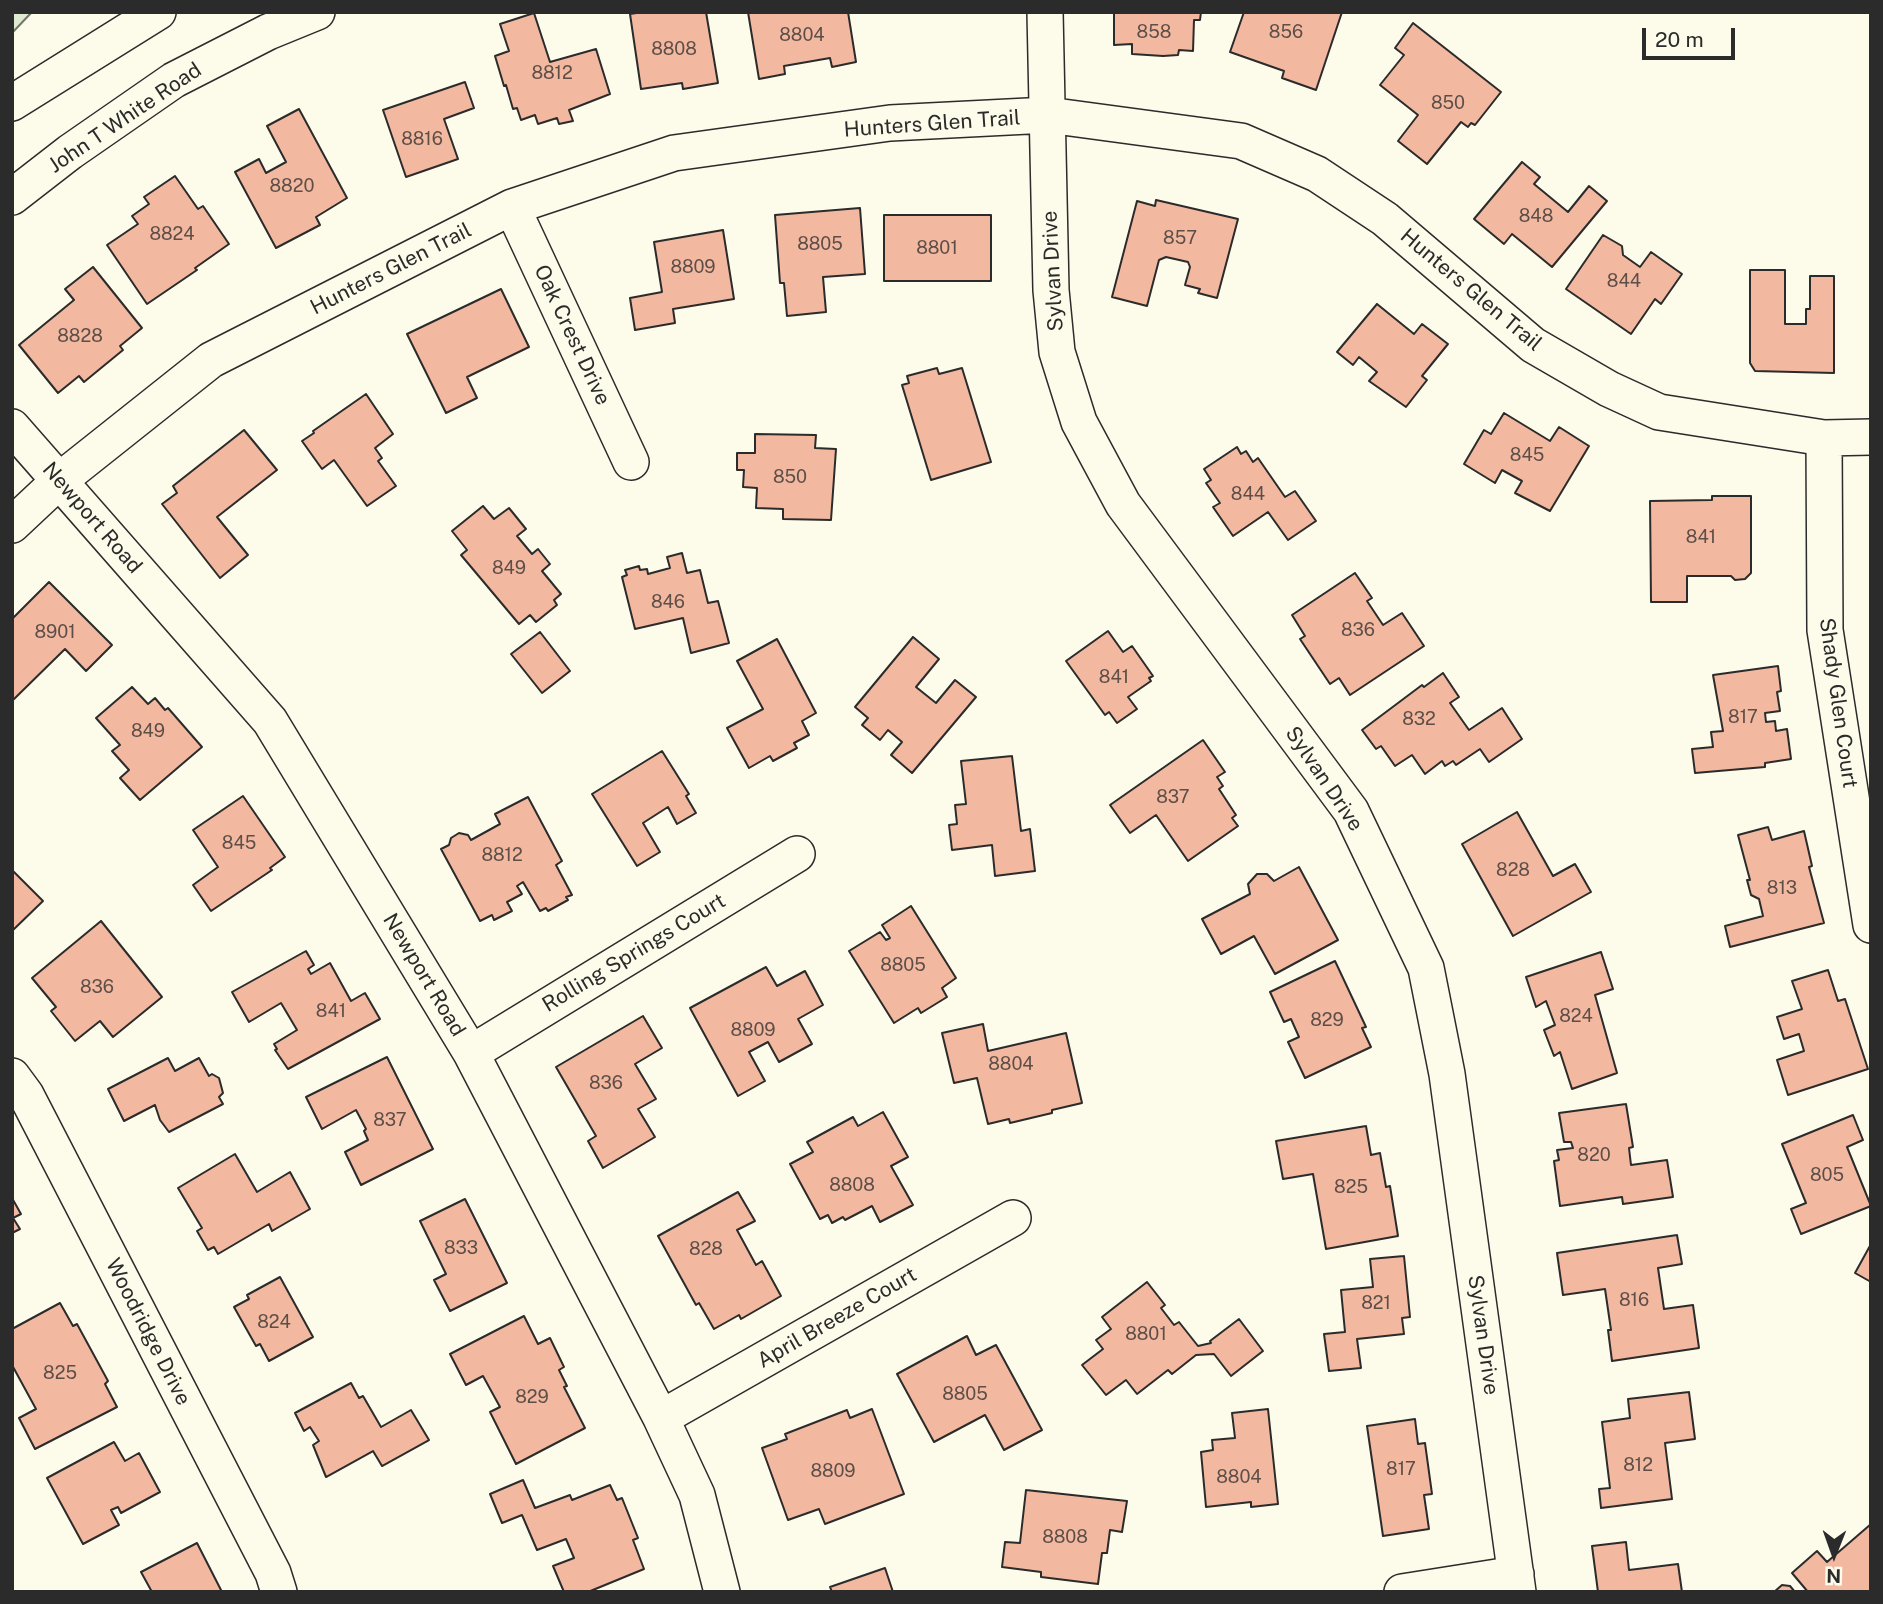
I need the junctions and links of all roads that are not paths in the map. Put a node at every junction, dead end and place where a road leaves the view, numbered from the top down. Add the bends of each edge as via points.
1 (317, 12) edge
2 (1045, 12) edge
3 (150, 14) edge
4 (12, 103) edge
5 (1048, 115) junction
6 (12, 197) edge
7 (512, 208) junction
8 (12, 427) edge
9 (1824, 438) junction
10 (1871, 438) edge
11 (631, 462) dead end
12 (60, 480) junction
13 (12, 525) edge
14 (797, 854) dead end
15 (1871, 925) edge
16 (471, 1053) junction
17 (12, 1076) edge
18 (1013, 1218) dead end
19 (661, 1418) junction
20 (1517, 1583) edge
21 (279, 1592) edge
22 (722, 1592) edge
23 (1402, 1592) edge

1 - 6 street, John T White Road via 174,80
2 - 5 street, Sylvan Drive
3 - 4 street
5 - 7 street, Hunters Glen Trail via 890,123 674,153
5 - 9 street, Hunters Glen Trail via 1241,141 1317,174 1385,219 1533,345 1609,389 1659,412
5 - 20 street, Sylvan Drive via 1057,352 1079,422 1123,504 1351,811 1426,968 1447,1074
7 - 11 street, Oak Crest Drive
7 - 12 street, Hunters Glen Trail via 211,360
8 - 12 street, Newport Road
9 - 10 street, Hunters Glen Trail
9 - 15 street, Shady Glen Court via 1825,630
12 - 13 street, Hunters Glen Trail
12 - 16 street, Newport Road via 270,721
14 - 16 street, Rolling Springs Court
16 - 19 street, Newport Road
17 - 21 street, Woodridge Drive via 26,1095
18 - 19 street, April Breeze Court
19 - 22 street, Newport Road via 697,1495
20 - 23 street

